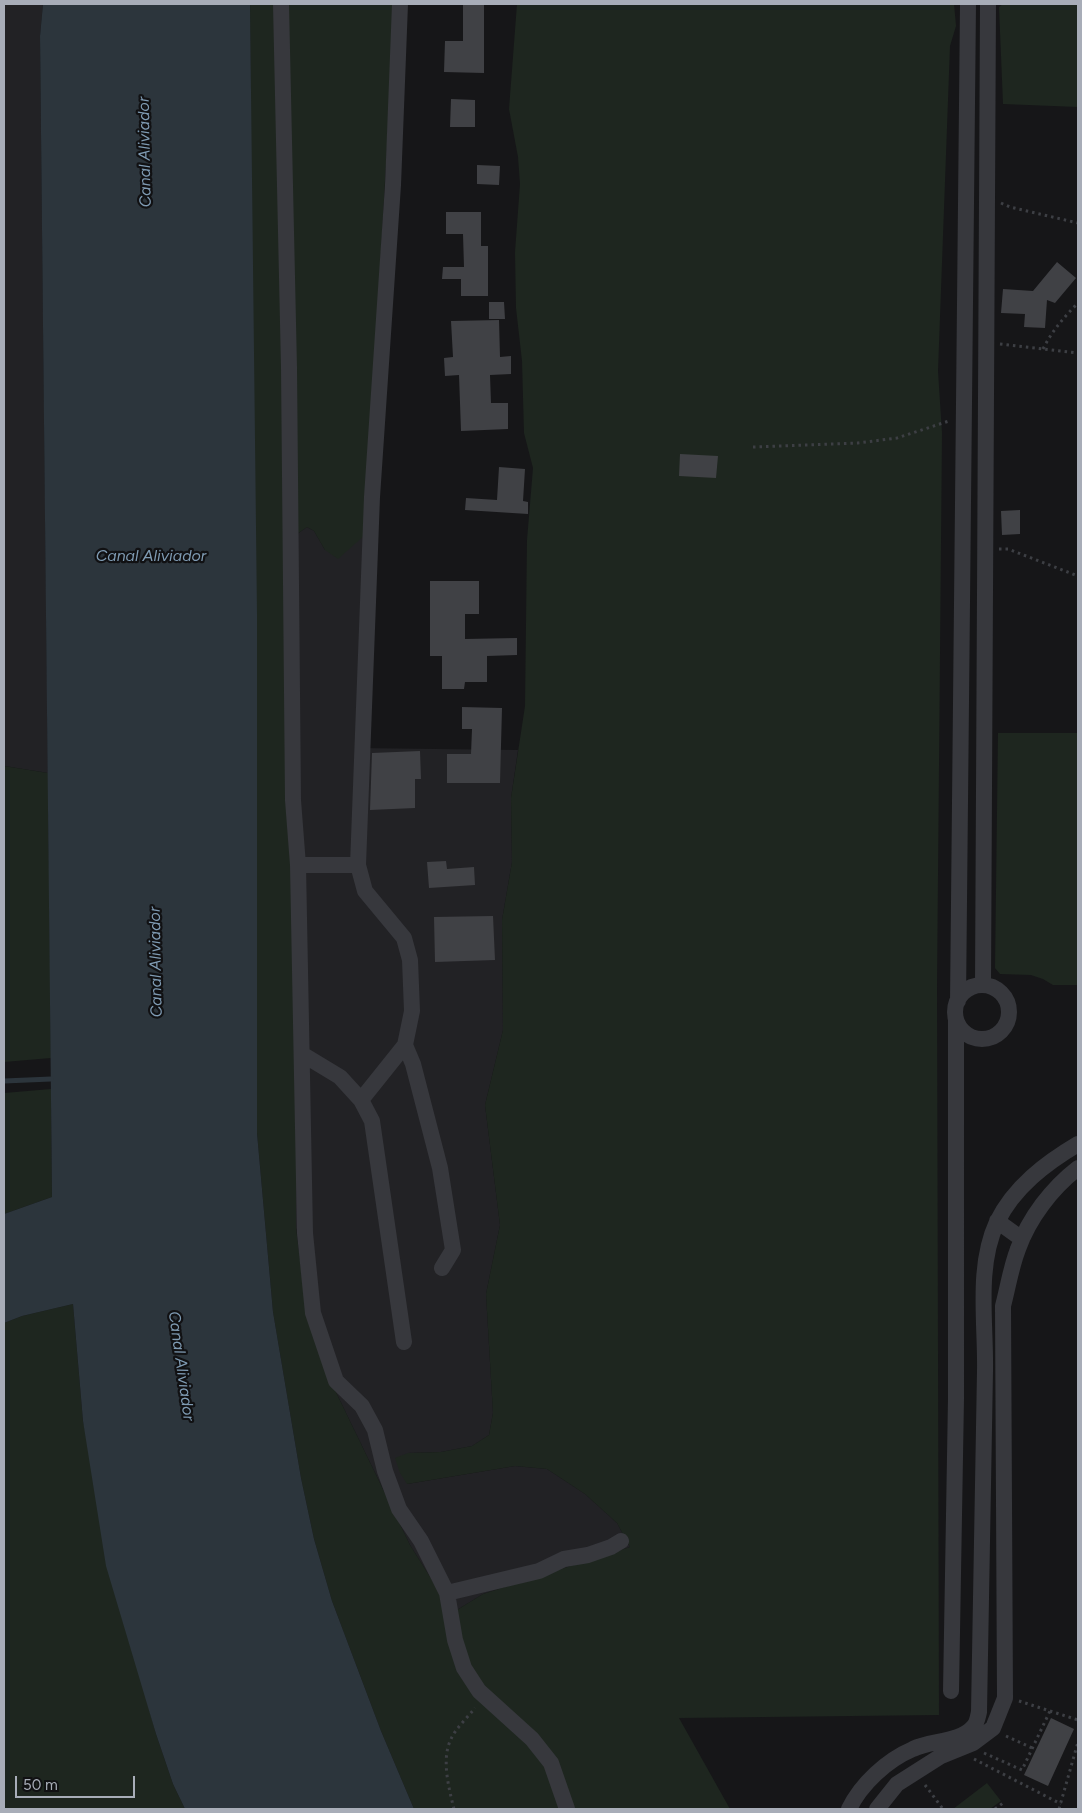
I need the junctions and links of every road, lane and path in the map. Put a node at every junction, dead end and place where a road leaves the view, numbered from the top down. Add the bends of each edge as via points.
1 (281, 4) edge
2 (400, 4) edge
3 (968, 4) edge
4 (988, 4) edge
5 (966, 196) junction
6 (988, 196) junction
7 (1078, 223) edge
8 (1078, 303) edge
9 (987, 342) junction
10 (1043, 349) junction
11 (1078, 353) edge
12 (964, 416) junction
13 (753, 447) dead end
14 (962, 549) junction
15 (986, 549) junction
16 (1078, 576) edge
17 (298, 865) junction
18 (358, 865) junction
19 (984, 985) junction
20 (958, 1001) junction
21 (956, 1019) junction
22 (405, 1045) junction
23 (302, 1054) junction
24 (361, 1100) junction
25 (1078, 1144) edge
26 (1078, 1168) edge
27 (1037, 1173) junction
28 (1054, 1192) junction
29 (997, 1222) junction
30 (1022, 1239) junction
31 (442, 1268) dead end
32 (404, 1342) dead end
33 (621, 1541) dead end
34 (448, 1593) junction
35 (478, 1691) junction
36 (951, 1691) dead end
37 (1017, 1700) dead end
38 (1050, 1710) junction
39 (1078, 1720) edge
40 (1003, 1735) dead end
41 (1078, 1742) edge
42 (1032, 1748) junction
43 (983, 1753) dead end
44 (972, 1758) dead end
45 (921, 1781) dead end
46 (1003, 1803) dead end
47 (1060, 1804) junction
48 (454, 1809) edge
49 (567, 1809) edge
50 (849, 1809) edge
51 (877, 1809) edge
52 (943, 1809) edge
53 (994, 1809) edge
54 (1059, 1809) edge

1 - 17 street via 289,368 293,800
2 - 18 street via 393,185 372,497
3 - 5 street
4 - 6 street
5 - 6 street
5 - 12 street
6 - 7 path via 1010,207
6 - 9 street
8 - 10 path via 1058,324
9 - 10 path
9 - 15 street
10 - 11 path
12 - 13 path via 896,438 858,443
12 - 14 street
14 - 15 street
14 - 20 street
15 - 16 path via 1008,550
15 - 19 street
17 - 18 street
17 - 23 street
18 - 22 street via 364,891 404,938 410,960 412,1010
19 - 20 street via 970,988
19 - 21 street via 995,988 1007,1001 1009,1018 1006,1026 992,1037 974,1038 966,1034
20 - 21 street
21 - 36 street via 956,1398
22 - 24 street
22 - 31 street via 440,1168 449,1221 453,1250
23 - 24 street via 340,1077
23 - 34 street via 305,1233 313,1313 336,1381 362,1406 376,1430 385,1471 399,1509 421,1541
24 - 32 street via 372,1121
25 - 27 street
26 - 28 street
27 - 28 street
27 - 29 street via 1017,1191
28 - 30 street via 1034,1216
29 - 30 street
29 - 50 street via 987,1254 984,1294 979,1712 975,1726 960,1736 912,1749 876,1772
30 - 51 street via 1003,1306 1005,1698 993,1728 973,1744 941,1756 897,1784
33 - 34 street via 588,1555 564,1559 539,1571
34 - 35 street via 455,1640 464,1668
35 - 48 path via 477,1706 450,1740 447,1780
35 - 49 street via 532,1738 551,1763
37 - 38 path
38 - 39 path
38 - 42 path
40 - 42 path
41 - 47 path
42 - 43 path via 1022,1770
44 - 47 path
45 - 52 path
46 - 53 path
47 - 54 path

